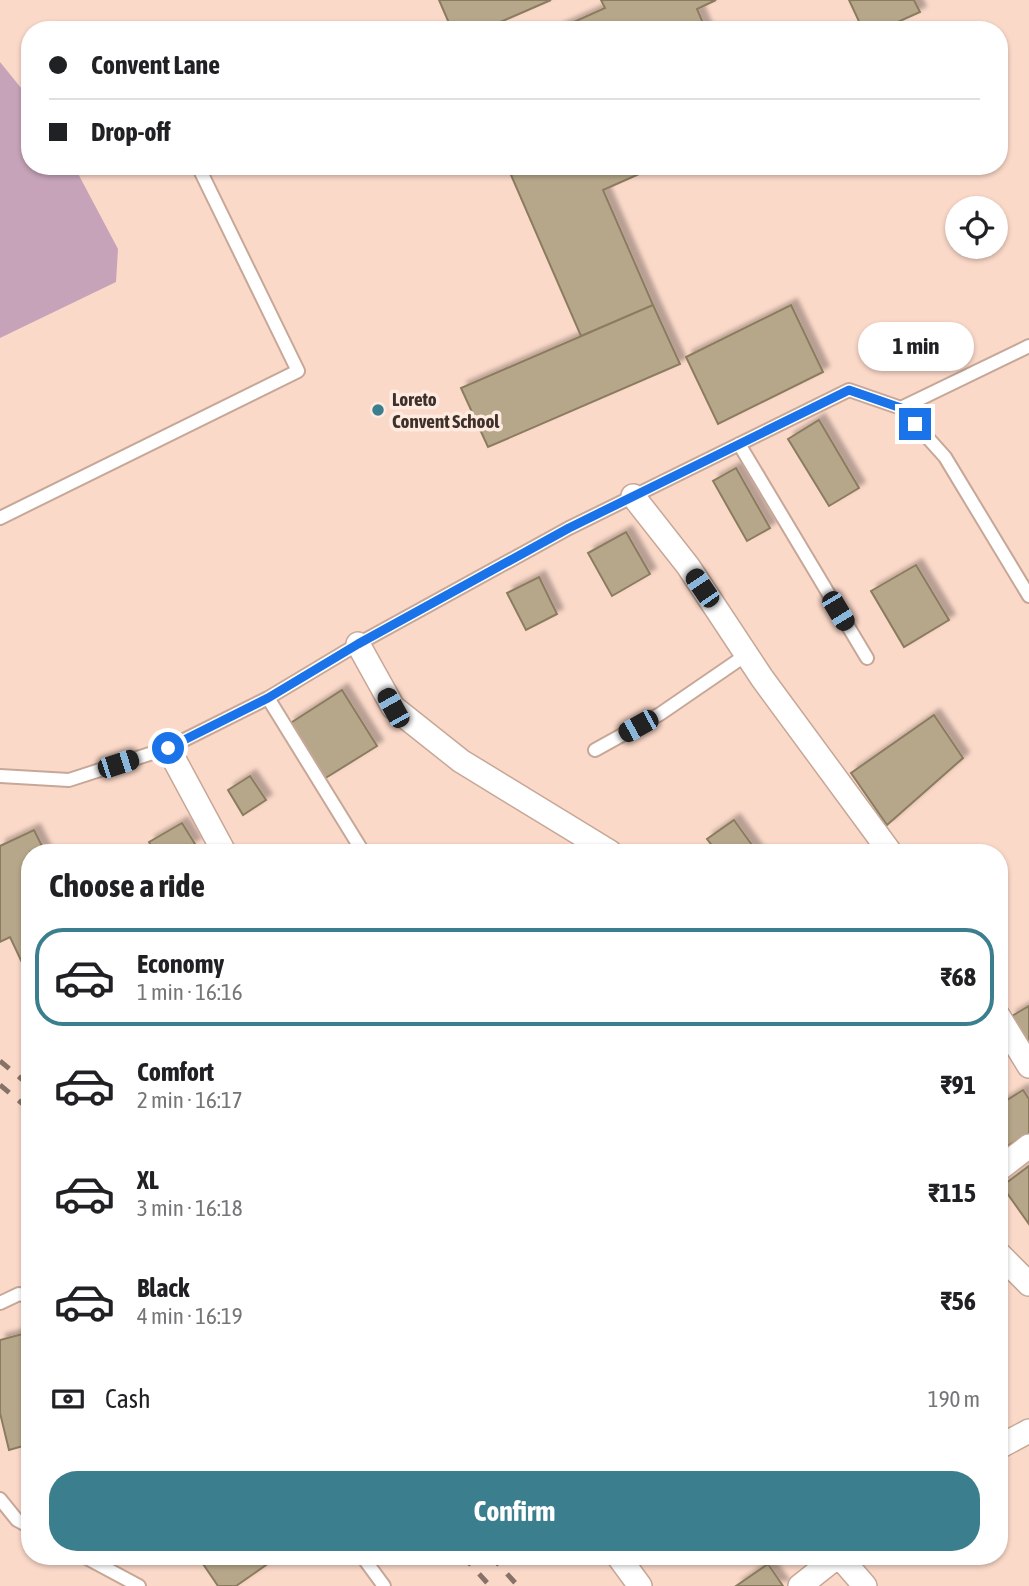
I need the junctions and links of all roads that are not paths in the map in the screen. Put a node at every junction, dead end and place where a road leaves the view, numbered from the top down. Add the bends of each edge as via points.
1 (202, 175) edge
2 (1029, 346) edge
3 (901, 408) junction
4 (739, 444) junction
5 (633, 496) junction
6 (0, 518) edge
7 (1029, 596) edge
8 (358, 644) junction
9 (746, 655) junction
10 (867, 658) dead end
11 (268, 698) junction
12 (168, 748) junction
13 (595, 750) dead end
14 (0, 776) edge
15 (220, 844) edge
16 (358, 844) edge
17 (597, 844) edge
18 (884, 844) edge
19 (1008, 1032) edge
20 (1029, 1066) edge
21 (1029, 1146) edge
22 (1008, 1162) edge
23 (1008, 1263) edge
24 (1029, 1284) edge
25 (21, 1295) edge
26 (0, 1303) edge
27 (1029, 1431) edge
28 (1008, 1442) edge
29 (0, 1499) edge
30 (21, 1522) edge
31 (100, 1565) edge
32 (369, 1565) edge
33 (625, 1565) edge
34 (827, 1565) edge
35 (847, 1565) edge
36 (139, 1586) edge
37 (384, 1586) edge
38 (640, 1586) edge
39 (800, 1586) edge
40 (865, 1586) edge

1 - 6 lane via 298,371
2 - 3 lane
3 - 4 lane via 849,390
3 - 7 lane via 945,457
4 - 5 lane
4 - 10 lane
5 - 8 lane
5 - 9 street via 688,566
8 - 11 lane
8 - 17 street via 393,708 461,761
9 - 13 lane via 660,714
9 - 18 street
11 - 12 lane
11 - 16 lane
12 - 14 lane via 69,780
12 - 15 street
19 - 20 street
21 - 22 street
23 - 24 street
25 - 26 lane
27 - 28 street
29 - 30 lane
31 - 36 lane
32 - 37 lane
33 - 38 street
34 - 39 street
35 - 40 street

